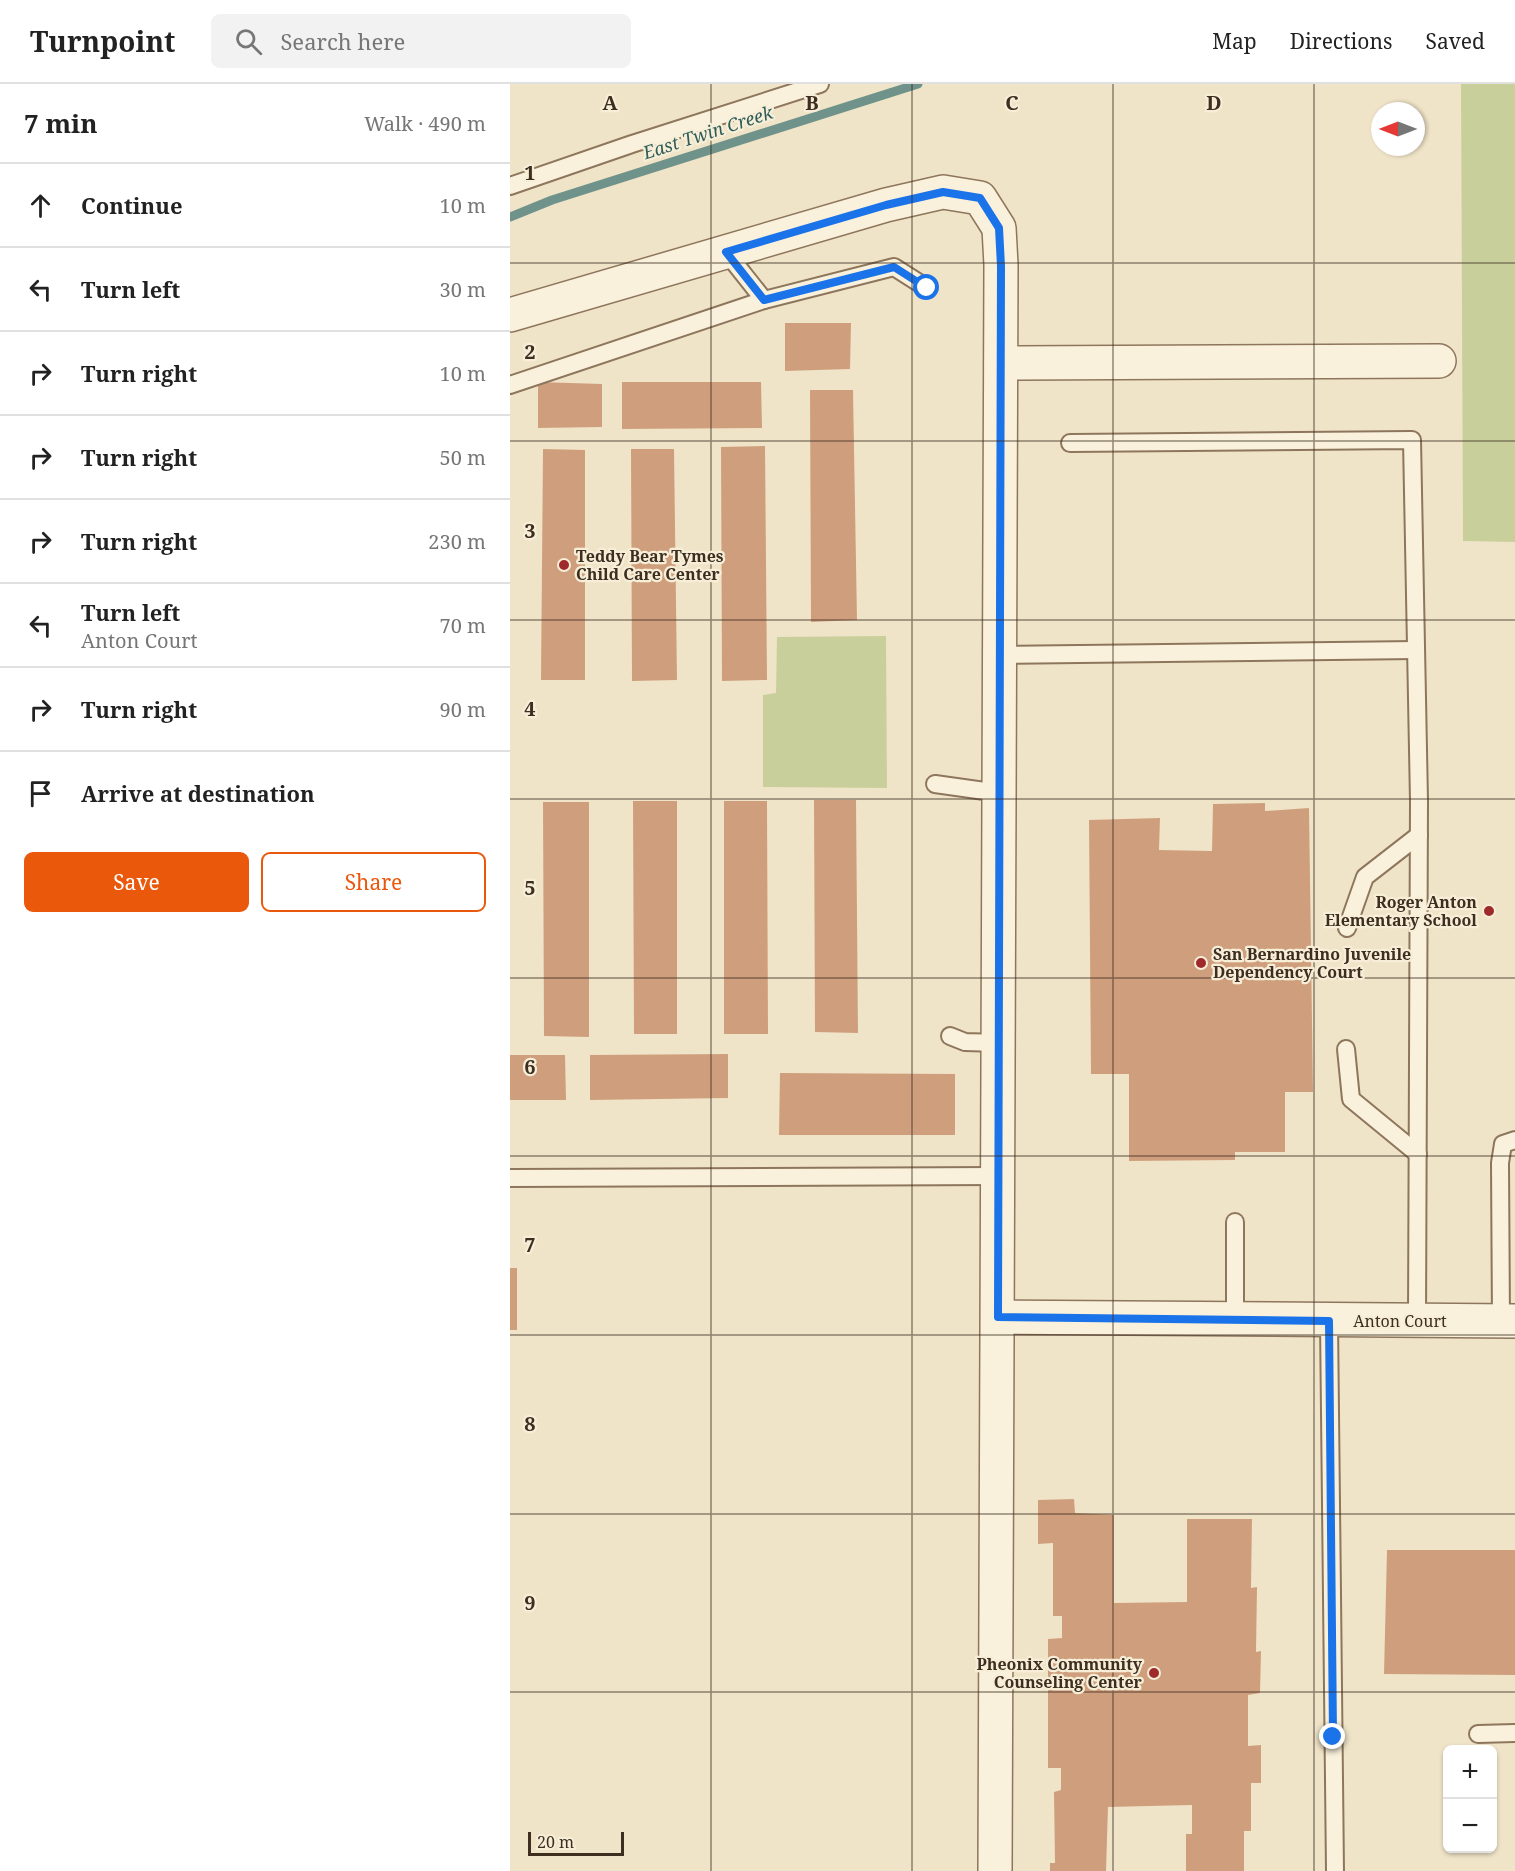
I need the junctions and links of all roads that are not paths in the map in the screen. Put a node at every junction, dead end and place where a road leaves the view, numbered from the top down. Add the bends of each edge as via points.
1 (820, 84) edge
2 (510, 186) edge
3 (726, 252) junction
4 (927, 288) dead end
5 (764, 300) junction
6 (510, 315) edge
7 (1439, 361) dead end
8 (1001, 363) junction
9 (510, 385) edge
10 (1070, 443) dead end
11 (1416, 650) junction
12 (1000, 655) junction
13 (935, 784) dead end
14 (999, 794) junction
15 (1419, 835) junction
16 (1347, 928) dead end
17 (950, 1036) dead end
18 (998, 1043) junction
19 (1346, 1049) dead end
20 (1515, 1140) edge
21 (1418, 1154) junction
22 (998, 1176) junction
23 (510, 1178) edge
24 (1235, 1222) dead end
25 (998, 1317) junction
26 (1235, 1320) junction
27 (1329, 1321) junction
28 (1417, 1321) junction
29 (1508, 1321) edge
30 (1515, 1733) edge
31 (1478, 1734) dead end
32 (995, 1871) edge
33 (1335, 1871) edge

1 - 2 lane
3 - 5 lane
3 - 6 street
3 - 8 street via 943,192 980,198 999,228
4 - 5 lane via 894,267
5 - 9 lane
7 - 8 street
8 - 12 street
10 - 11 lane via 1412,440
11 - 12 lane
11 - 15 lane
12 - 14 street
13 - 14 lane
14 - 18 street
15 - 16 lane via 1365,877
15 - 21 lane
17 - 18 lane via 965,1042
18 - 22 street
19 - 21 lane via 1352,1099
20 - 29 lane via 1503,1144 1500,1163
21 - 28 lane
22 - 23 lane
22 - 25 street
24 - 26 lane
25 - 26 street, Anton Court
25 - 32 street
26 - 27 street, Anton Court
27 - 28 street, Anton Court
27 - 33 lane
28 - 29 street, Anton Court
30 - 31 lane

